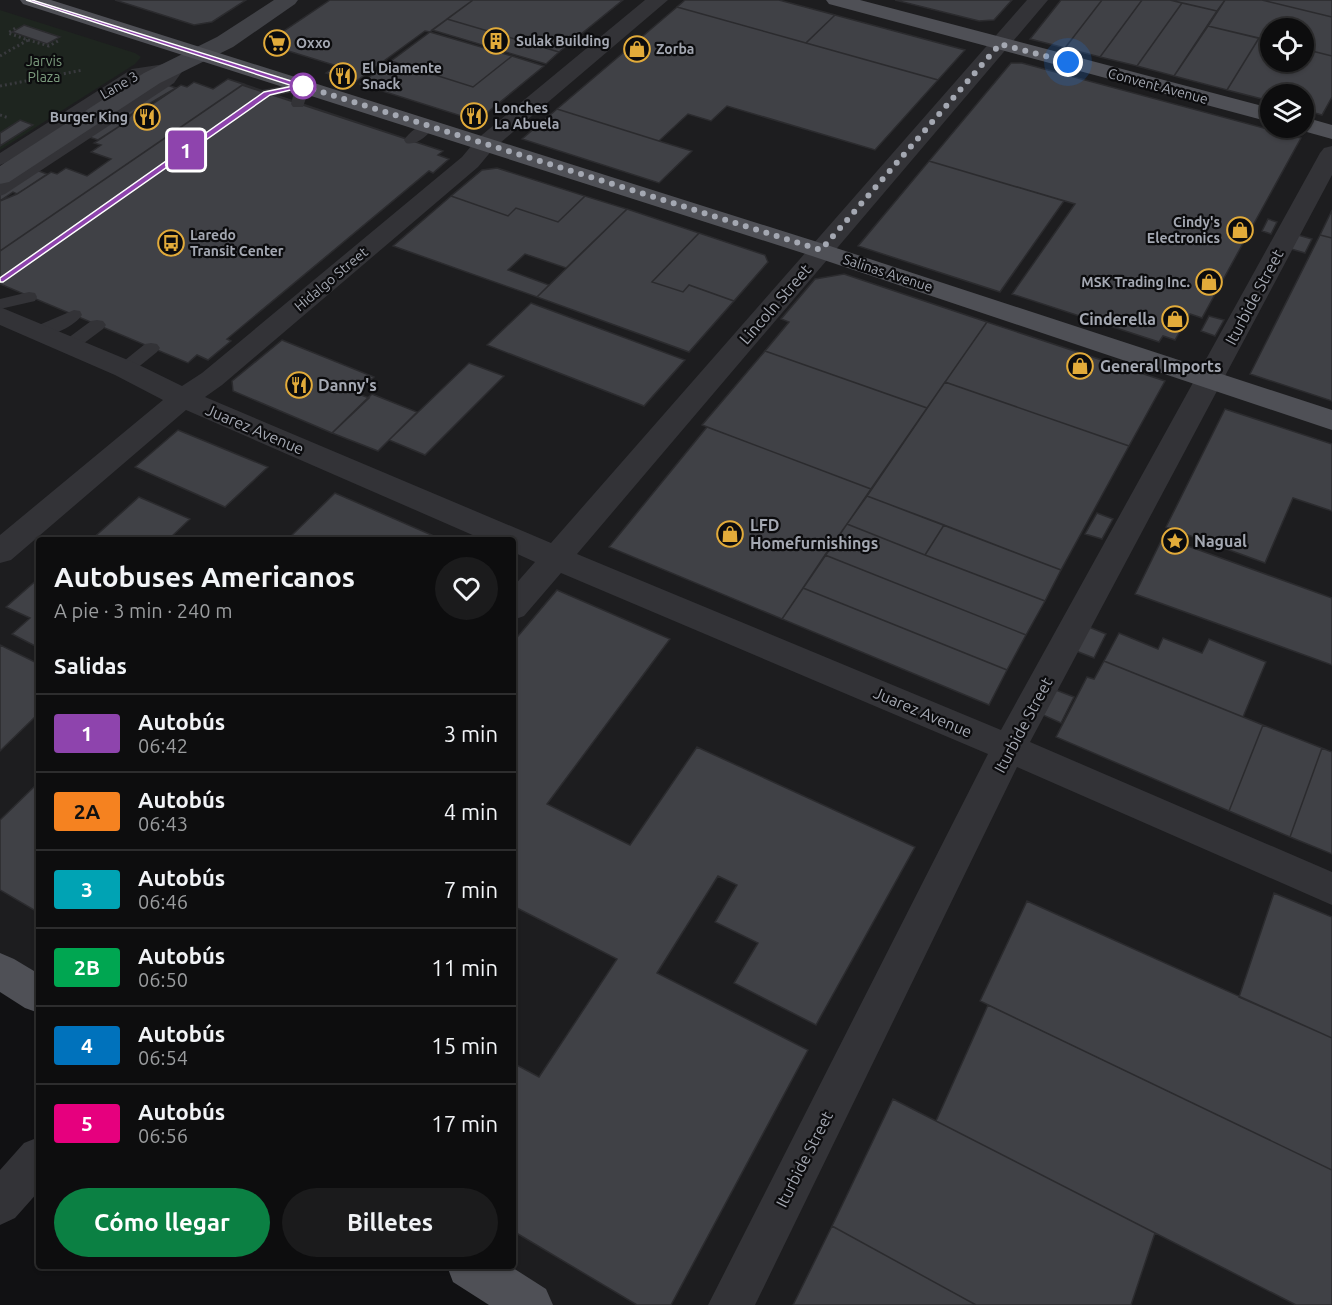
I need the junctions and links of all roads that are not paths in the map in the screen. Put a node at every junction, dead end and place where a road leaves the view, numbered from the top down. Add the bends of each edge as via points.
1 (30, 0) edge
2 (288, 0) edge
3 (658, 0) edge
4 (836, 0) edge
5 (1038, 0) edge
6 (1000, 44) junction
7 (202, 54) junction
8 (179, 66) junction
9 (267, 93) dead end
10 (301, 95) junction
11 (1260, 112) edge
12 (1314, 127) edge
13 (1332, 132) edge
14 (485, 144) junction
15 (1332, 153) edge
16 (0, 160) edge
17 (0, 177) edge
18 (0, 191) edge
19 (821, 250) junction
20 (29, 297) dead end
21 (0, 304) edge
22 (57, 308) dead end
23 (0, 315) edge
24 (74, 315) dead end
25 (96, 325) dead end
26 (38, 332) junction
27 (70, 345) junction
28 (151, 348) dead end
29 (124, 369) junction
30 (1209, 380) junction
31 (183, 398) junction
32 (1332, 420) edge
33 (506, 537) edge
34 (516, 541) edge
35 (0, 552) edge
36 (556, 559) junction
37 (516, 605) edge
38 (1009, 748) junction
39 (1332, 889) edge
40 (0, 971) edge
41 (36, 993) edge
42 (36, 1161) edge
43 (0, 1203) edge
44 (474, 1269) edge
45 (530, 1305) edge
46 (730, 1305) edge

1 - 7 main road, Salinas Avenue
2 - 7 street
3 - 14 street, Hidalgo Street
4 - 6 main road, Convent Avenue
5 - 6 street, Lincoln Street
6 - 11 main road, Convent Avenue
6 - 19 street, Lincoln Street
7 - 8 street
7 - 10 main road, Salinas Avenue
8 - 16 lane, Lane 3 via 137,72
8 - 17 street via 152,78
8 - 18 lane, Lane 3 via 168,80
9 - 10 lane
10 - 14 main road, Salinas Avenue via 420,133
12 - 13 main road
14 - 19 main road, Salinas Avenue
14 - 31 street, Hidalgo Street via 461,170 213,379
15 - 30 street, Iturbide Street
19 - 30 main road, Salinas Avenue
19 - 36 street, Lincoln Street
20 - 21 lane
22 - 26 lane
23 - 26 street, Juarez Avenue
24 - 26 lane
25 - 27 lane
26 - 27 street, Juarez Avenue
27 - 29 street, Juarez Avenue
28 - 29 lane
29 - 31 street, Juarez Avenue
30 - 32 main road, Salinas Avenue
30 - 38 street, Iturbide Street
31 - 33 street, Juarez Avenue
31 - 35 street, Hidalgo Street
34 - 36 street, Juarez Avenue
36 - 37 street, Lincoln Street
36 - 38 street, Juarez Avenue
38 - 39 street, Juarez Avenue
38 - 46 street, Iturbide Street
40 - 41 main road
42 - 43 street
44 - 45 main road

